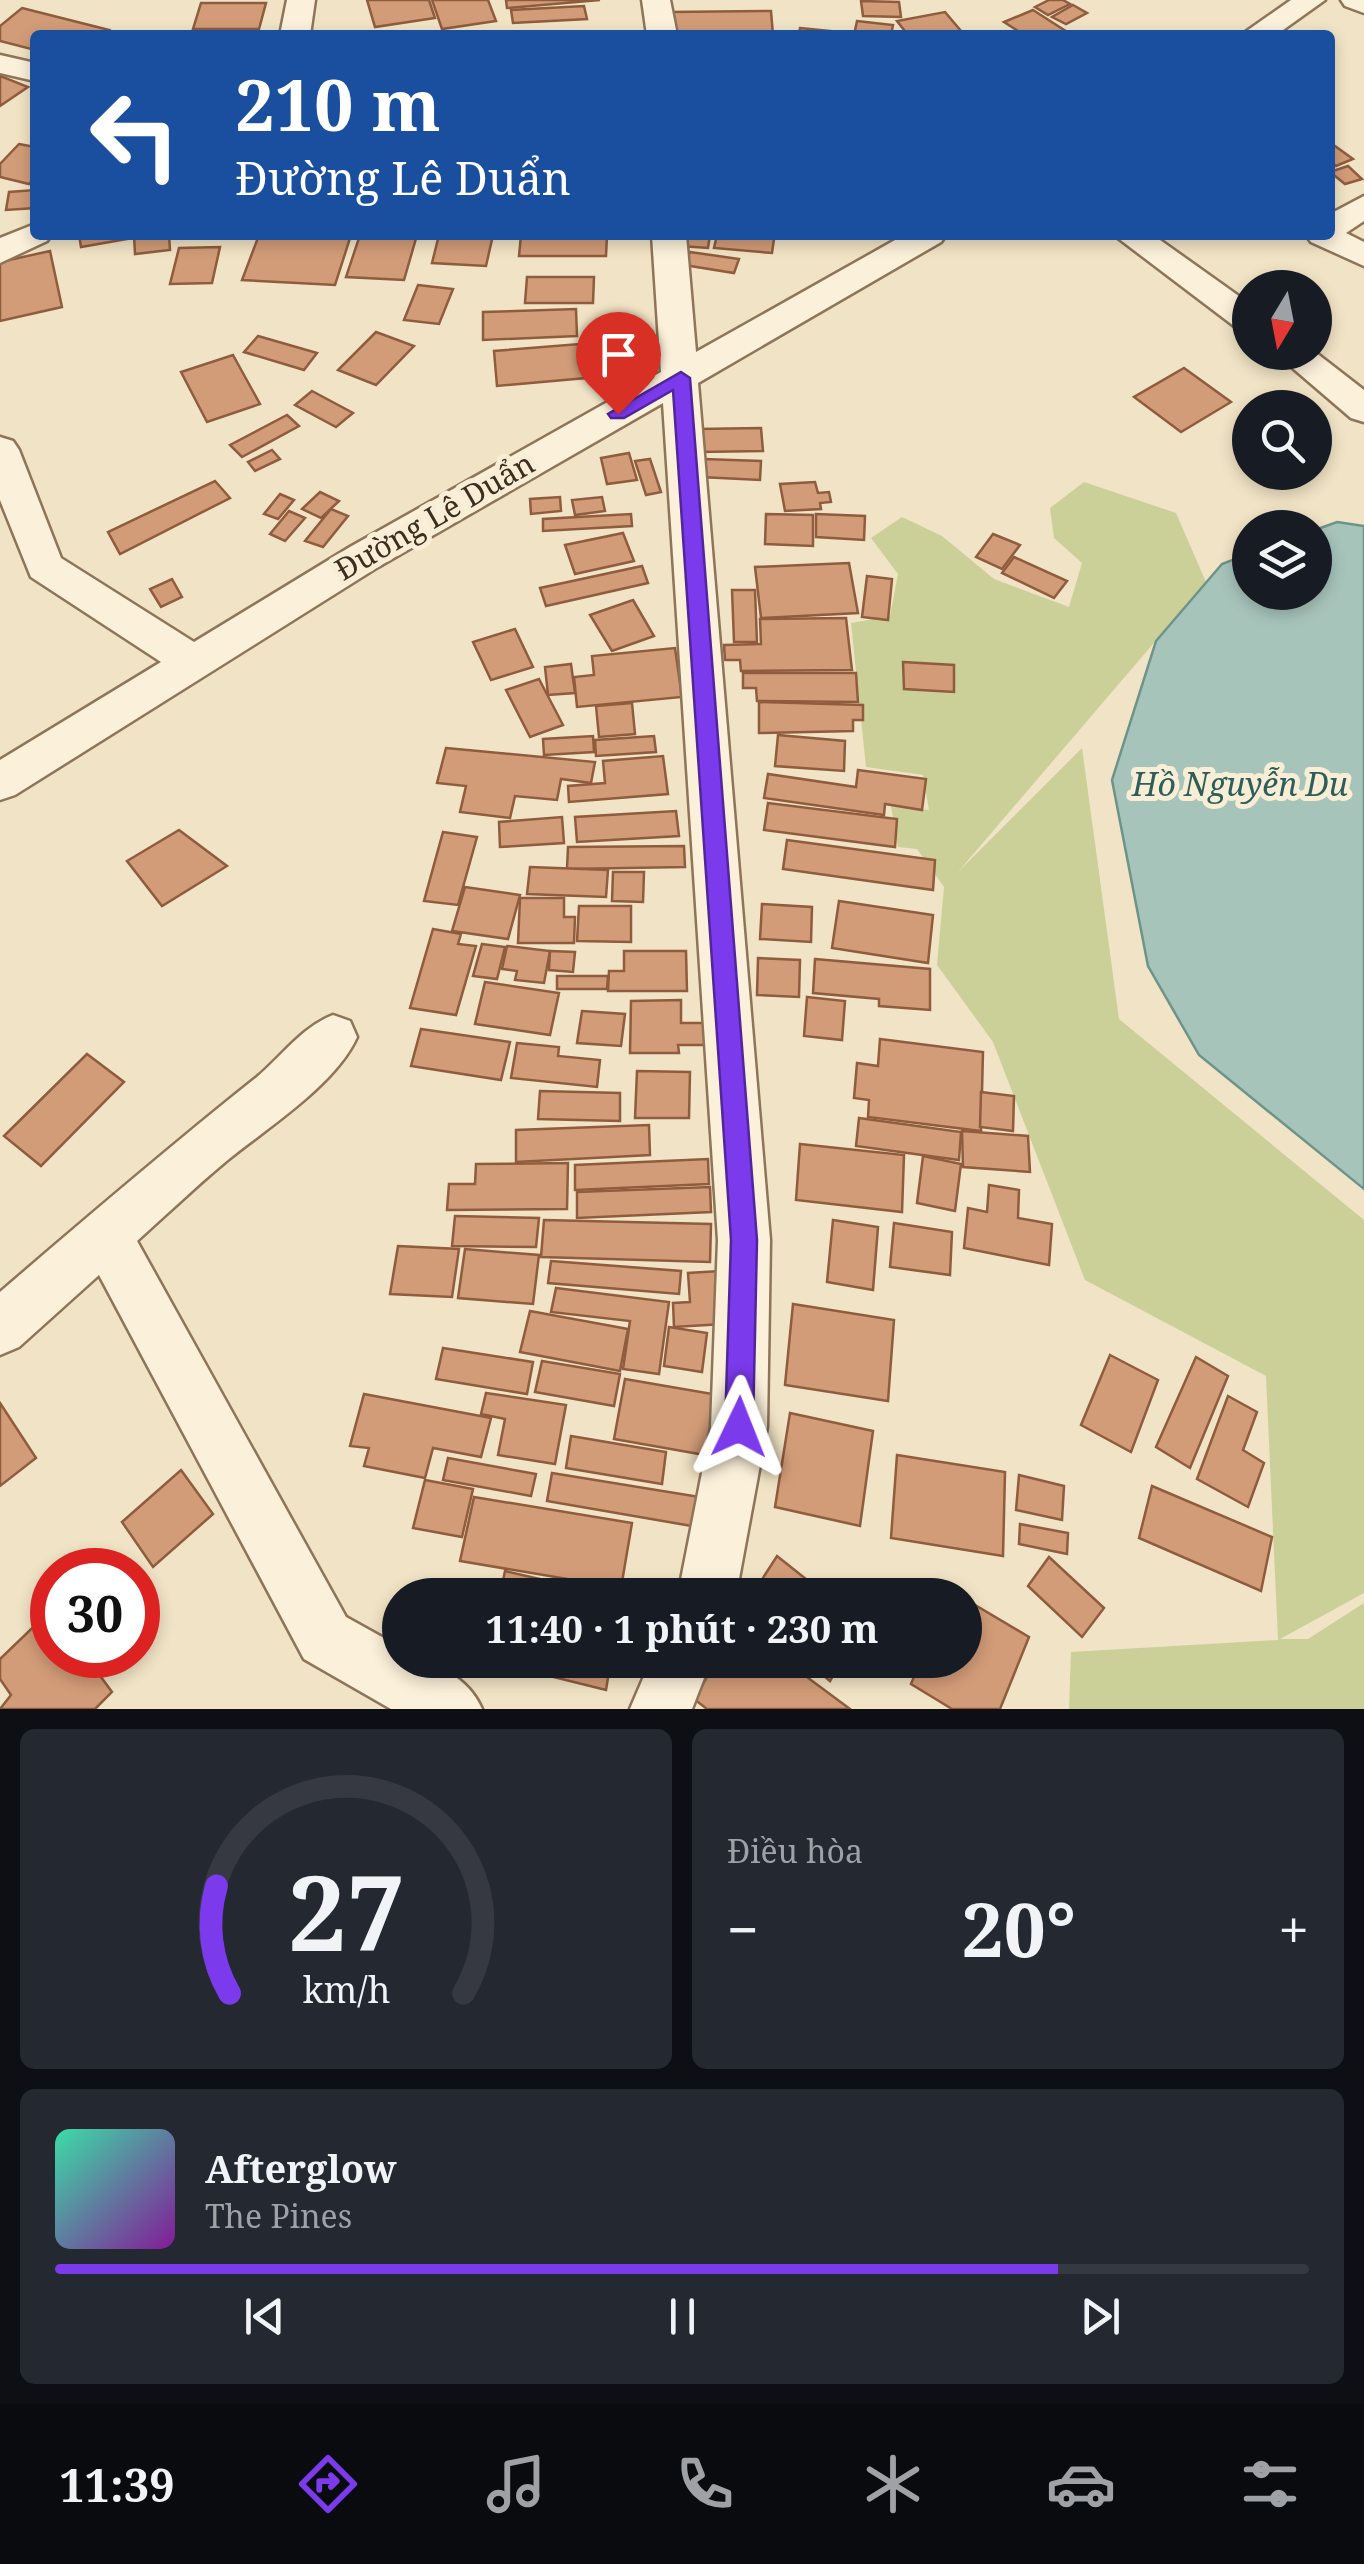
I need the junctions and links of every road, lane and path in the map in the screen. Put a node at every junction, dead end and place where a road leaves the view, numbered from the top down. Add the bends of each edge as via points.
1 (302, 0) edge
2 (656, 0) edge
3 (1311, 0) edge
4 (1355, 0) edge
5 (1364, 4) edge
6 (296, 30) edge
7 (661, 30) edge
8 (1264, 30) edge
9 (0, 64) edge
10 (30, 71) edge
11 (1364, 206) edge
12 (1335, 226) edge
13 (30, 237) edge
14 (668, 240) edge
15 (921, 240) edge
16 (1138, 240) edge
17 (1332, 240) edge
18 (0, 252) edge
19 (1364, 255) edge
20 (1232, 308) edge
21 (1313, 370) edge
22 (681, 378) junction
23 (1364, 409) edge
24 (0, 450) edge
25 (194, 662) junction
26 (0, 782) edge
27 (333, 1037) dead end
28 (105, 1234) junction
29 (0, 1328) edge
30 (710, 1578) edge
31 (673, 1678) edge
32 (451, 1709) edge
33 (661, 1709) edge

1 - 6 street
2 - 7 street
3 - 8 street
4 - 5 street
9 - 10 street
11 - 12 street
13 - 18 street
14 - 22 street
15 - 22 street, Đường Lê Duẩn
16 - 20 street
17 - 19 street
21 - 23 street
22 - 25 street, Đường Lê Duẩn via 364,556
22 - 30 street via 744,1240 739,1427
24 - 25 street via 45,568
25 - 26 street, Đường Lê Duẩn
27 - 28 street
28 - 29 street
28 - 32 street via 325,1638
31 - 33 street

